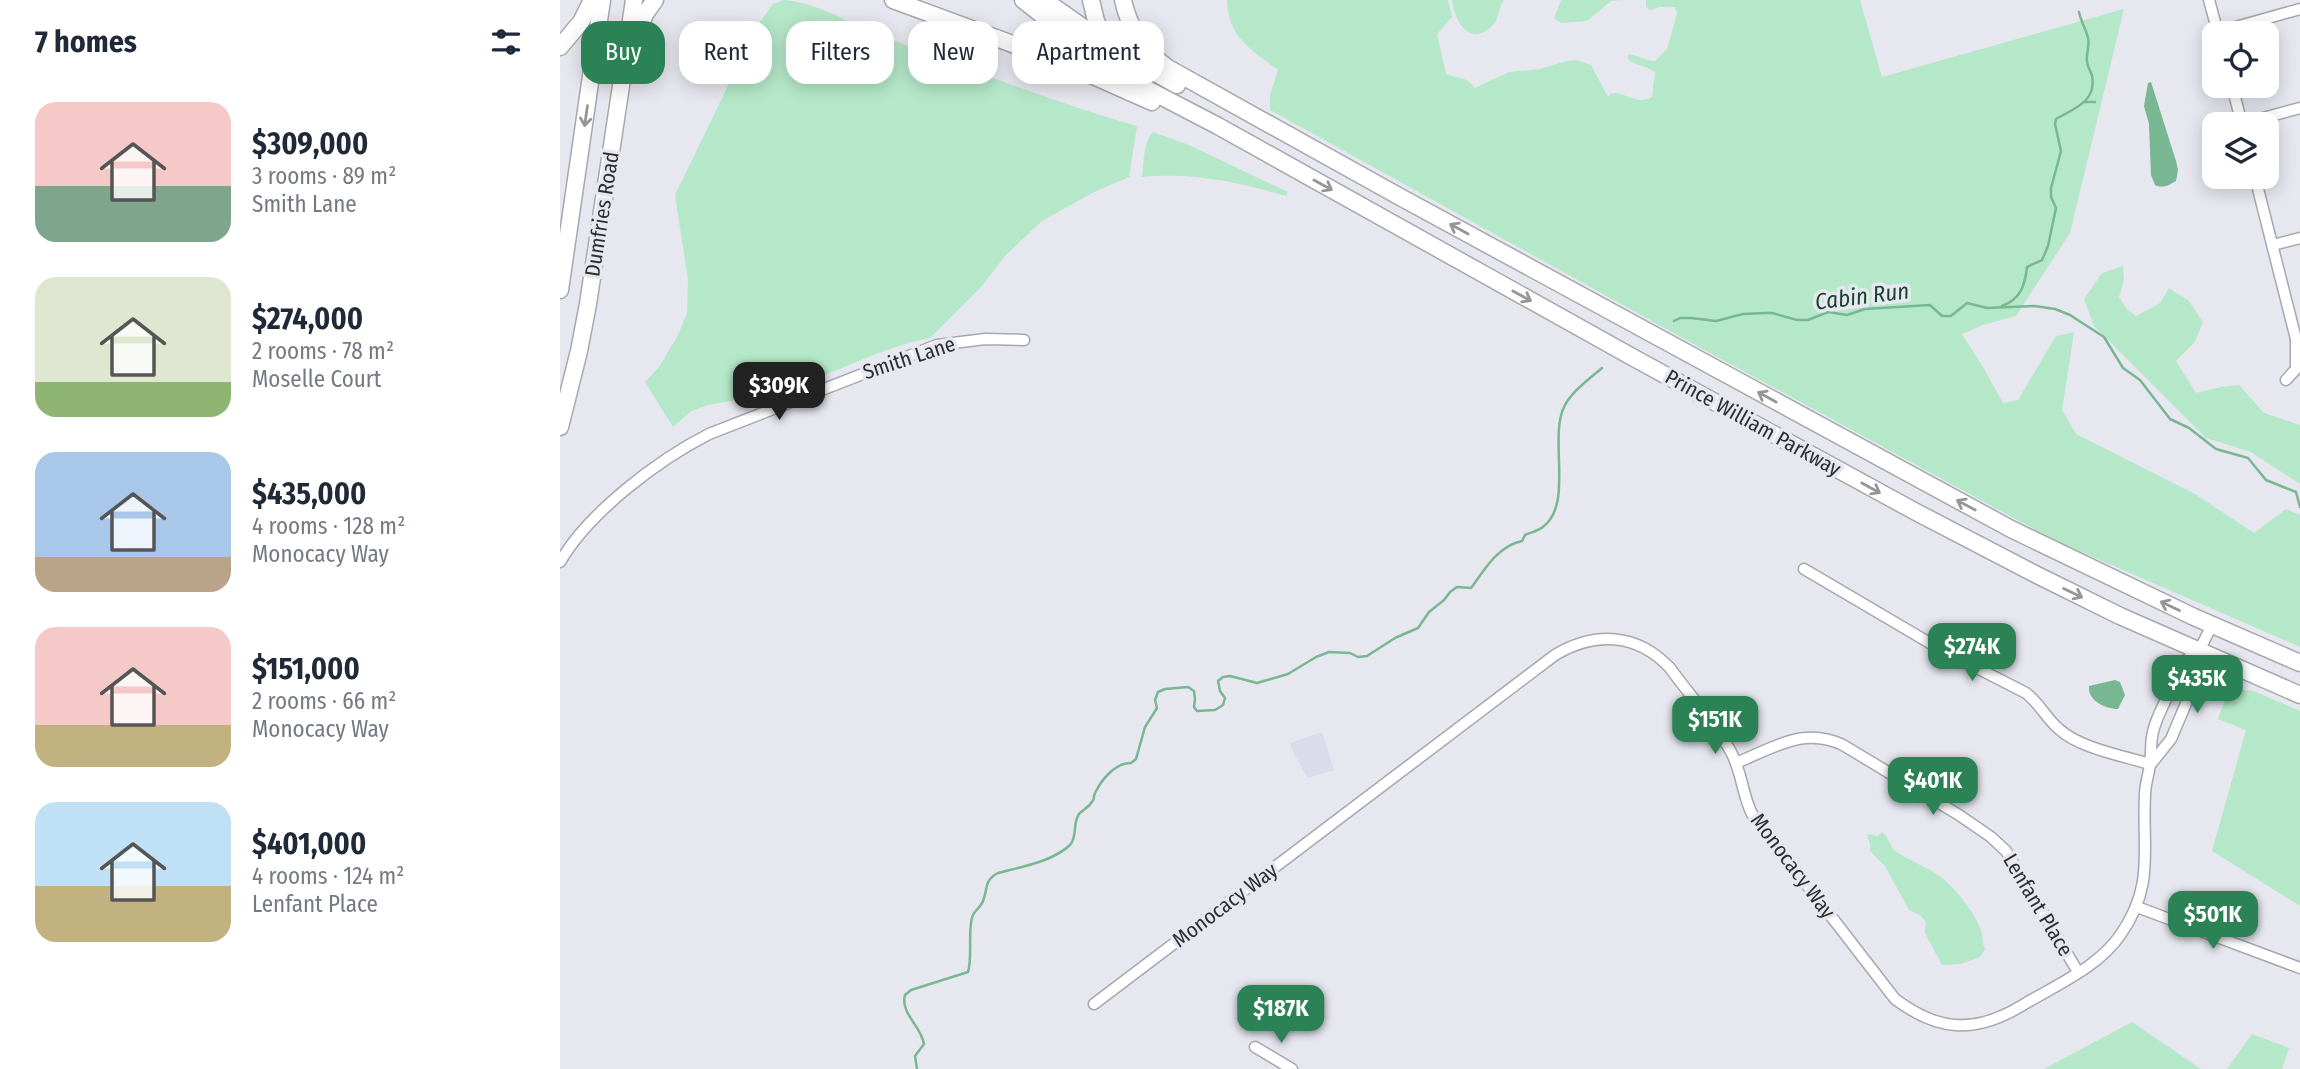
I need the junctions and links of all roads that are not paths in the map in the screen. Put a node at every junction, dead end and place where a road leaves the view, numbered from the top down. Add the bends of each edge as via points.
1 (592, 0) edge
2 (602, 0) edge
3 (634, 0) edge
4 (655, 0) edge
5 (893, 0) edge
6 (1023, 0) edge
7 (1044, 0) edge
8 (1091, 0) edge
9 (1123, 0) edge
10 (2209, 0) edge
11 (2300, 9) edge
12 (1074, 21) edge
13 (1096, 21) edge
14 (2215, 21) edge
15 (2259, 21) edge
16 (560, 47) edge
17 (1164, 77) edge
18 (1155, 84) edge
19 (621, 90) junction
20 (2300, 108) edge
21 (2279, 114) edge
22 (1219, 126) junction
23 (1264, 151) junction
24 (1336, 162) junction
25 (2258, 189) edge
26 (2300, 238) edge
27 (2273, 245) junction
28 (560, 290) edge
29 (1024, 340) dead end
30 (2286, 380) dead end
31 (560, 427) edge
32 (560, 562) edge
33 (1804, 569) dead end
34 (2212, 625) junction
35 (2199, 651) junction
36 (2300, 663) edge
37 (2300, 695) edge
38 (1736, 763) junction
39 (2150, 764) junction
40 (2137, 907) junction
41 (2300, 968) edge
42 (2078, 972) junction
43 (1094, 1004) dead end
44 (1255, 1047) dead end
45 (1292, 1069) edge

1 - 16 highway
2 -> 28 highway, Dumfries Road
3 - 19 highway, Dumfries Road
4 - 19 highway via 640,25
5 - 23 highway via 1076,68
6 - 22 highway via 1103,63
7 - 12 highway
8 - 13 highway
9 - 24 highway via 1138,38 1159,62
10 - 14 street
11 - 15 street
17 - 24 highway via 1305,156
18 - 22 highway
19 - 31 highway, Dumfries Road via 579,351
20 - 21 street
22 - 23 highway, Prince William Parkway
23 -> 35 highway, Prince William Parkway via 1916,512
34 -> 24 highway, Prince William Parkway via 2011,529
25 - 27 street
26 - 27 street
27 - 30 street via 2298,351 2296,369
29 - 32 street, Smith Lane via 937,345 709,434 643,476 578,535
33 - 39 street via 1940,649 2026,693 2068,736
34 - 35 street, Monocacy Way
34 - 36 highway, Prince William Parkway
35 - 37 highway, Prince William Parkway
35 - 39 street, Monocacy Way via 2201,668 2171,739
35 - 39 street, Monocacy Way via 2183,660 2153,732
38 - 42 street, Lenfant Place via 1797,739 1829,739 1959,815 2007,850
38 - 42 street, Monocacy Way via 1752,814 1883,986 1912,1012 1945,1025 1989,1022
38 - 43 street, Monocacy Way via 1661,659 1646,648 1619,639 1589,640 1570,647
39 - 40 street, Monocacy Way via 2145,793 2146,864
40 - 41 street
40 - 42 street, Monocacy Way via 2120,937
44 - 45 street

